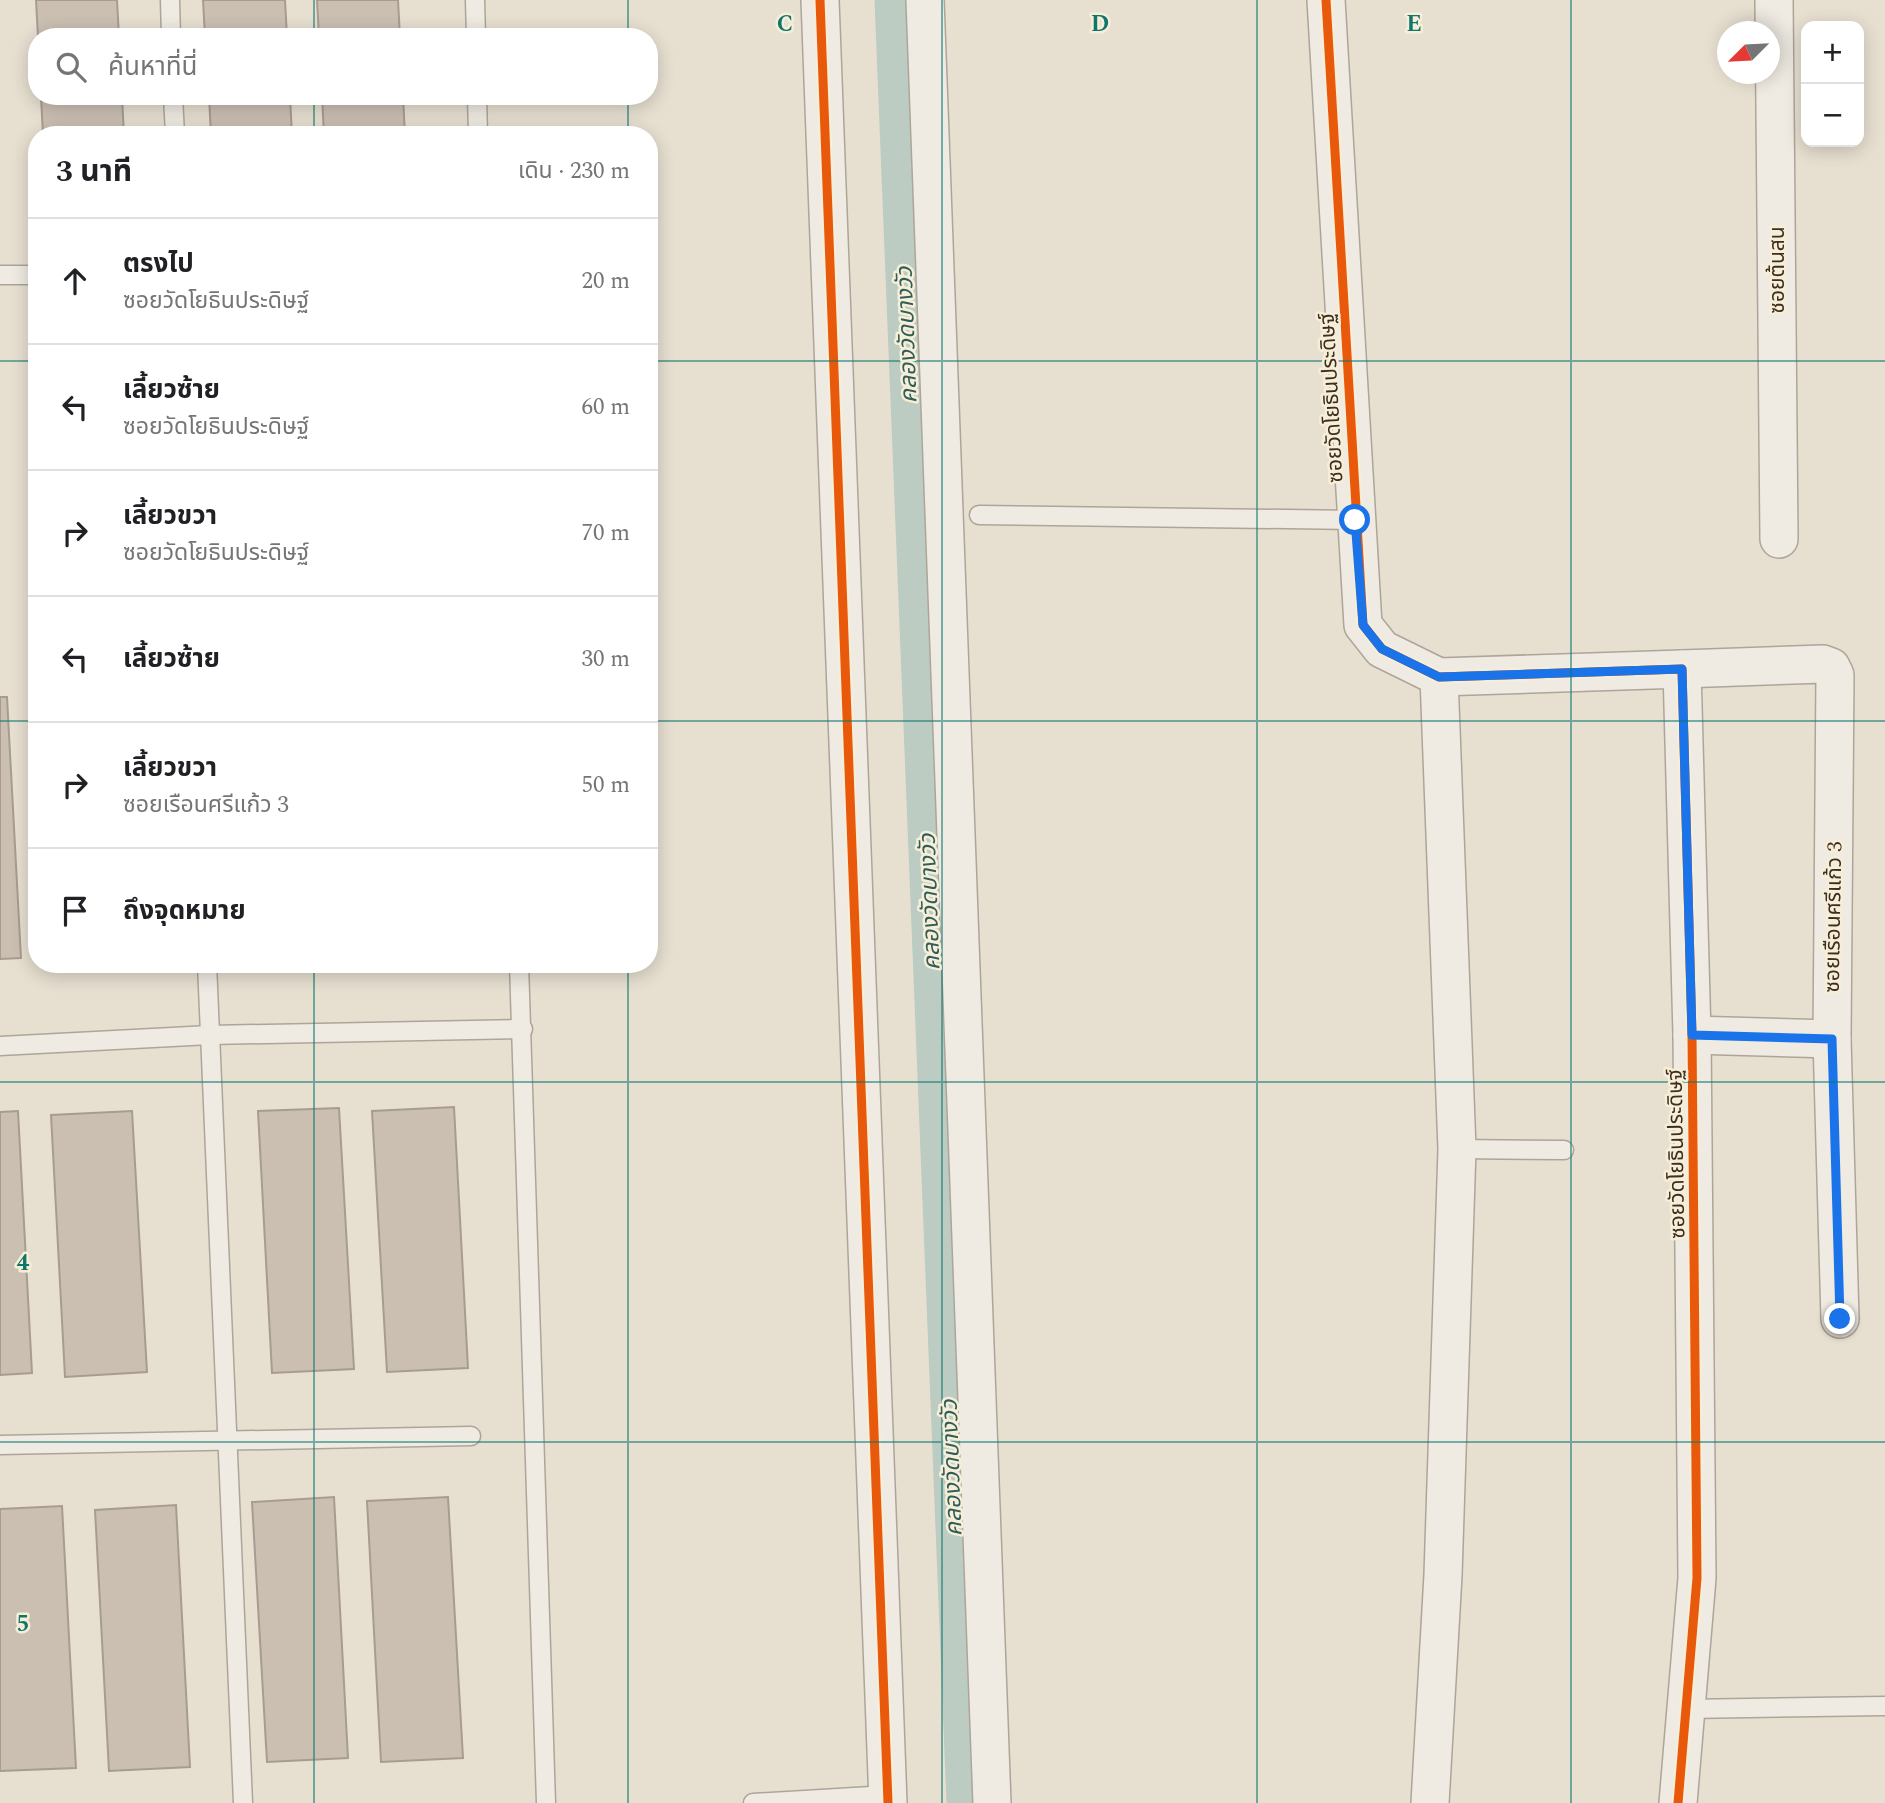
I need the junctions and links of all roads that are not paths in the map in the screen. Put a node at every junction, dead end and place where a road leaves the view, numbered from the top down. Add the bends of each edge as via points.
1 (170, 0) edge
2 (475, 0) edge
3 (820, 0) edge
4 (925, 0) edge
5 (1326, 0) edge
6 (1774, 0) edge
7 (171, 28) edge
8 (476, 28) edge
9 (173, 105) edge
10 (477, 105) edge
11 (175, 126) edge
12 (478, 126) edge
13 (0, 275) edge
14 (28, 275) edge
15 (979, 515) dead end
16 (1355, 520) junction
17 (1779, 539) dead end
18 (1682, 669) junction
19 (1439, 677) junction
20 (207, 973) edge
21 (520, 973) edge
22 (523, 1029) junction
23 (210, 1035) junction
24 (1692, 1035) junction
25 (1832, 1039) junction
26 (0, 1046) edge
27 (1457, 1149) junction
28 (1564, 1150) dead end
29 (1840, 1319) dead end
30 (471, 1436) dead end
31 (226, 1441) junction
32 (0, 1445) edge
33 (1885, 1706) edge
34 (1686, 1709) junction
35 (888, 1799) edge
36 (243, 1803) edge
37 (546, 1803) edge
38 (753, 1803) edge
39 (992, 1803) edge
40 (1430, 1803) edge
41 (1678, 1803) edge

1 - 7 lane
2 - 8 lane
3 - 35 street
4 - 39 street
5 - 16 street, ซอยวัดโยธินประดิษฐ์
6 - 17 street, ซอยต้นสน
9 - 11 lane
10 - 12 lane
13 - 14 lane
15 - 16 lane
16 - 19 street, ซอยวัดโยธินประดิษฐ์ via 1363,625 1382,649
18 - 19 street, ซอยวัดโยธินประดิษฐ์
18 - 24 street, ซอยวัดโยธินประดิษฐ์
18 - 25 street, ซอยเรือนศรีแก้ว 3 via 1823,664 1834,670
19 - 27 street
20 - 23 lane
21 - 22 lane
22 - 23 lane
22 - 37 lane
23 - 26 lane
23 - 31 lane
24 - 25 street
24 - 34 street, ซอยวัดโยธินประดิษฐ์ via 1697,1578
25 - 29 street, ซอยเรือนศรีแก้ว 3
27 - 28 lane
27 - 40 street via 1443,1575
30 - 31 lane
31 - 32 lane
31 - 36 lane
33 - 34 lane
34 - 41 street, ซอยวัดโยธินประดิษฐ์
35 - 38 lane

